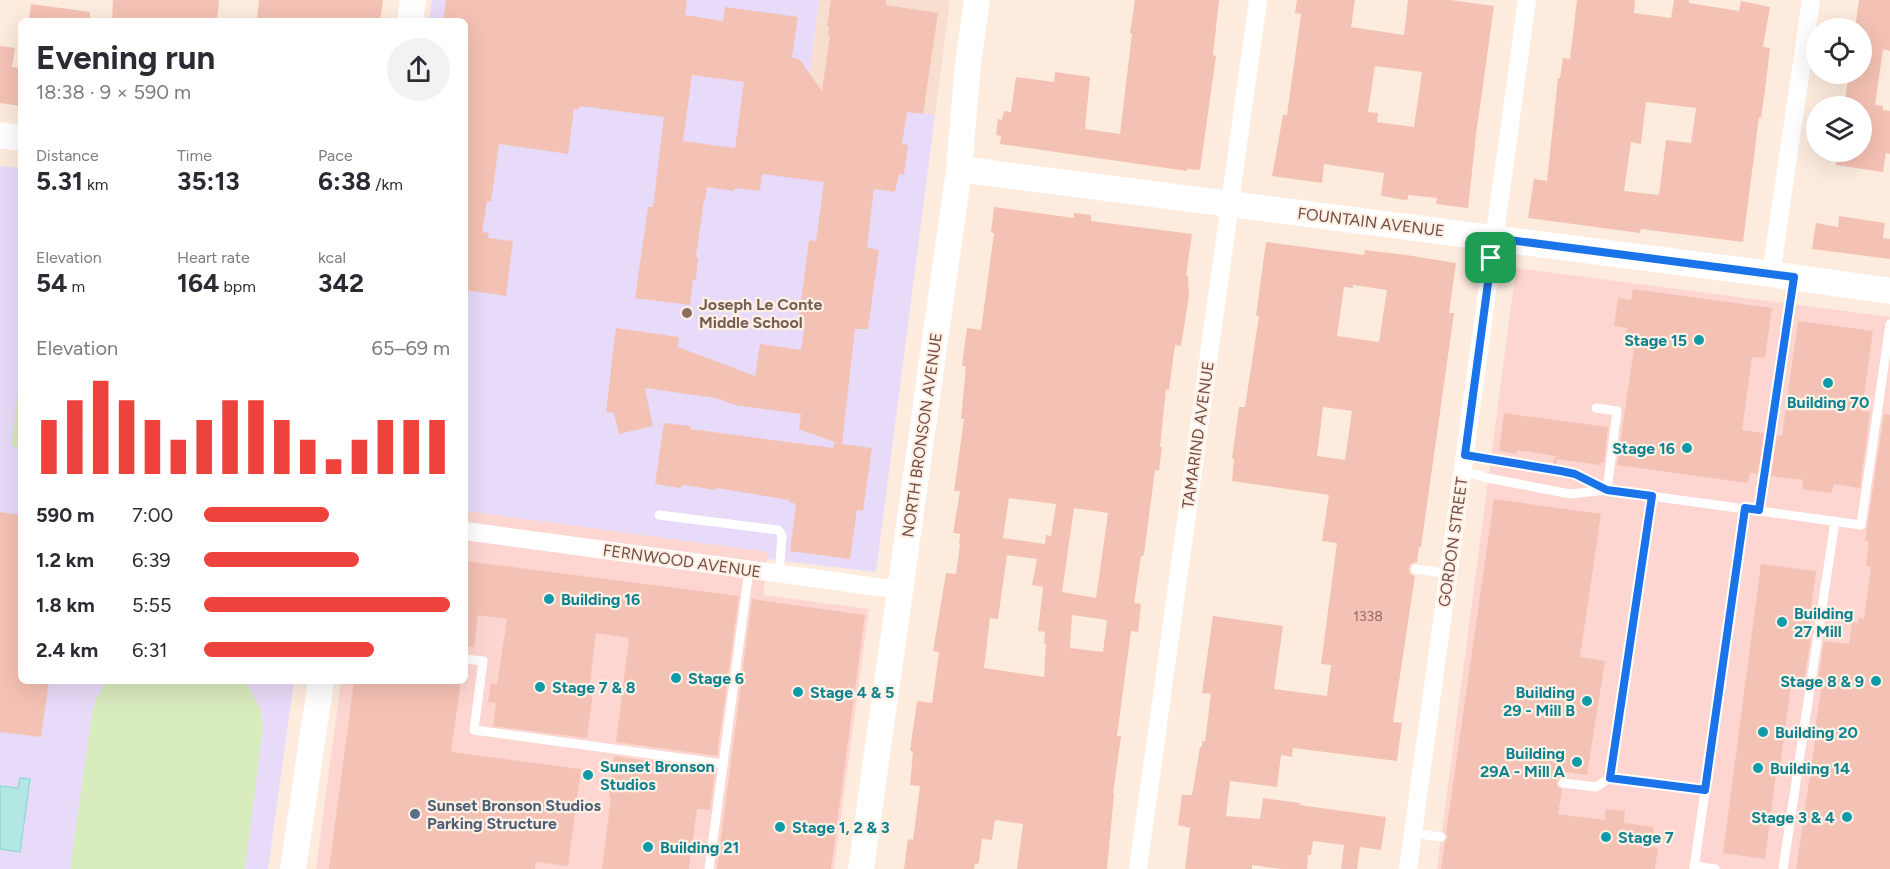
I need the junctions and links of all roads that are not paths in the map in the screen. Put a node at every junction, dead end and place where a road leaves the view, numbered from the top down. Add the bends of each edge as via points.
1 (413, 0) edge
2 (977, 0) edge
3 (1258, 0) edge
4 (1527, 0) edge
5 (1810, 0) edge
6 (410, 18) edge
7 (0, 135) edge
8 (18, 138) edge
9 (958, 169) junction
10 (1230, 205) junction
11 (1494, 238) junction
12 (1782, 275) junction
13 (1890, 291) edge
14 (1890, 324) edge
15 (1596, 408) dead end
16 (1464, 463) junction
17 (1607, 490) junction
18 (1652, 496) junction
19 (1745, 508) junction
20 (1759, 510) junction
21 (659, 515) dead end
22 (1835, 521) junction
23 (468, 531) edge
24 (1416, 569) dead end
25 (749, 570) junction
26 (779, 574) junction
27 (1449, 574) junction
28 (900, 590) junction
29 (468, 658) edge
30 (321, 684) edge
31 (723, 764) junction
32 (1610, 778) junction
33 (1563, 783) dead end
34 (1705, 790) junction
35 (1413, 833) junction
36 (1441, 837) dead end
37 (1694, 868) edge
38 (293, 869) edge
39 (709, 869) edge
40 (861, 869) edge
41 (1138, 869) edge
42 (1408, 869) edge
43 (1715, 869) edge
44 (1783, 869) edge

1 - 6 street
2 - 9 street, NORTH BRONSON AVENUE
3 - 10 street, TAMARIND AVENUE
4 - 11 street, GORDON STREET
5 - 12 street
7 - 8 street
9 - 10 street, FOUNTAIN AVENUE
9 - 28 street, NORTH BRONSON AVENUE
10 - 11 street, FOUNTAIN AVENUE
10 - 41 street, TAMARIND AVENUE
11 - 12 street, FOUNTAIN AVENUE
11 - 16 street, GORDON STREET
12 - 13 street, FOUNTAIN AVENUE
12 - 20 lane
14 - 22 lane via 1861,525
15 - 17 lane via 1617,411
16 - 17 lane via 1561,471
16 - 17 lane via 1488,478 1570,494
16 - 27 street, GORDON STREET
17 - 18 lane
18 - 19 lane
18 - 32 lane
19 - 20 lane
19 - 34 lane
20 - 22 lane
21 - 26 lane via 778,530 782,535
22 - 44 lane
23 - 25 street, FERNWOOD AVENUE
24 - 27 lane
25 - 26 street, FERNWOOD AVENUE
25 - 31 lane
26 - 28 street, FERNWOOD AVENUE
27 - 35 street, GORDON STREET
28 - 40 street, NORTH BRONSON AVENUE
29 - 31 lane via 483,661 474,730
30 - 38 street
31 - 39 lane
32 - 33 lane via 1596,787
32 - 34 lane
34 - 37 lane
35 - 36 lane
35 - 42 street, GORDON STREET
37 - 43 lane

